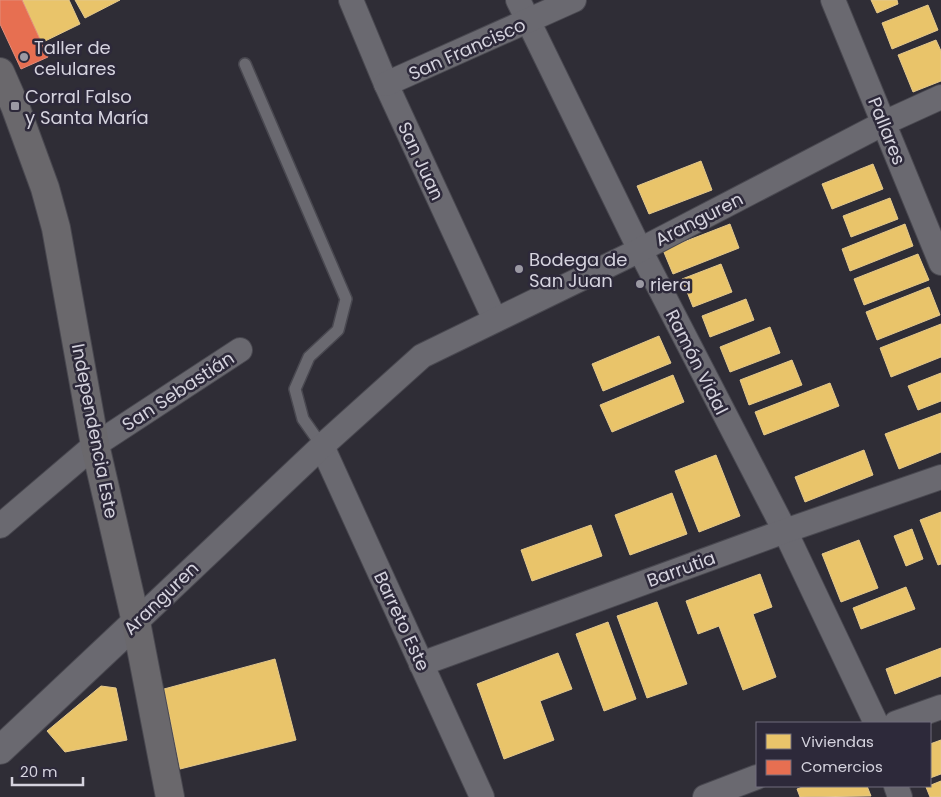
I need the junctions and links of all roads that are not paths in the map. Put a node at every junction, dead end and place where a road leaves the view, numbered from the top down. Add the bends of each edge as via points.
1 (351, 0) edge
2 (518, 0) edge
3 (574, 0) edge
4 (833, 0) edge
5 (528, 21) junction
6 (246, 64) dead end
7 (0, 72) edge
8 (386, 84) junction
9 (941, 97) edge
10 (884, 123) junction
11 (640, 250) junction
12 (941, 263) edge
13 (495, 320) junction
14 (240, 350) dead end
15 (95, 445) junction
16 (322, 446) junction
17 (941, 477) edge
18 (0, 526) edge
19 (785, 531) junction
20 (136, 622) junction
21 (422, 664) junction
22 (941, 707) edge
23 (876, 722) edge
24 (899, 722) edge
25 (0, 750) edge
26 (756, 777) edge
27 (170, 797) edge
28 (482, 797) edge
29 (705, 797) edge

1 - 8 street, San Juan
2 - 5 street, Ramón Vidal
3 - 5 street, San Francisco
4 - 10 street, Pallares
5 - 8 street, San Francisco
5 - 11 street, Ramón Vidal
6 - 16 lane via 346,299 338,330 309,357 295,389 304,419
7 - 15 main road, Independencia Este via 45,188 56,228
8 - 13 street, San Juan
9 - 10 street, Aranguren
10 - 11 street, Aranguren
10 - 12 street, Pallares
11 - 13 street, Aranguren
11 - 19 street, Ramón Vidal
13 - 16 street, Aranguren via 422,356
14 - 15 street, San Sebastián
15 - 18 street, San Sebastián
15 - 20 main road, Independencia Este
16 - 20 street, Aranguren
16 - 21 street, Barreto Este
17 - 19 street, Barrutia
19 - 21 street, Barrutia
19 - 23 street, Ramón Vidal
20 - 25 street, Aranguren
20 - 27 main road, Independencia Este
21 - 28 street, Barreto Este
22 - 24 street
26 - 29 street

